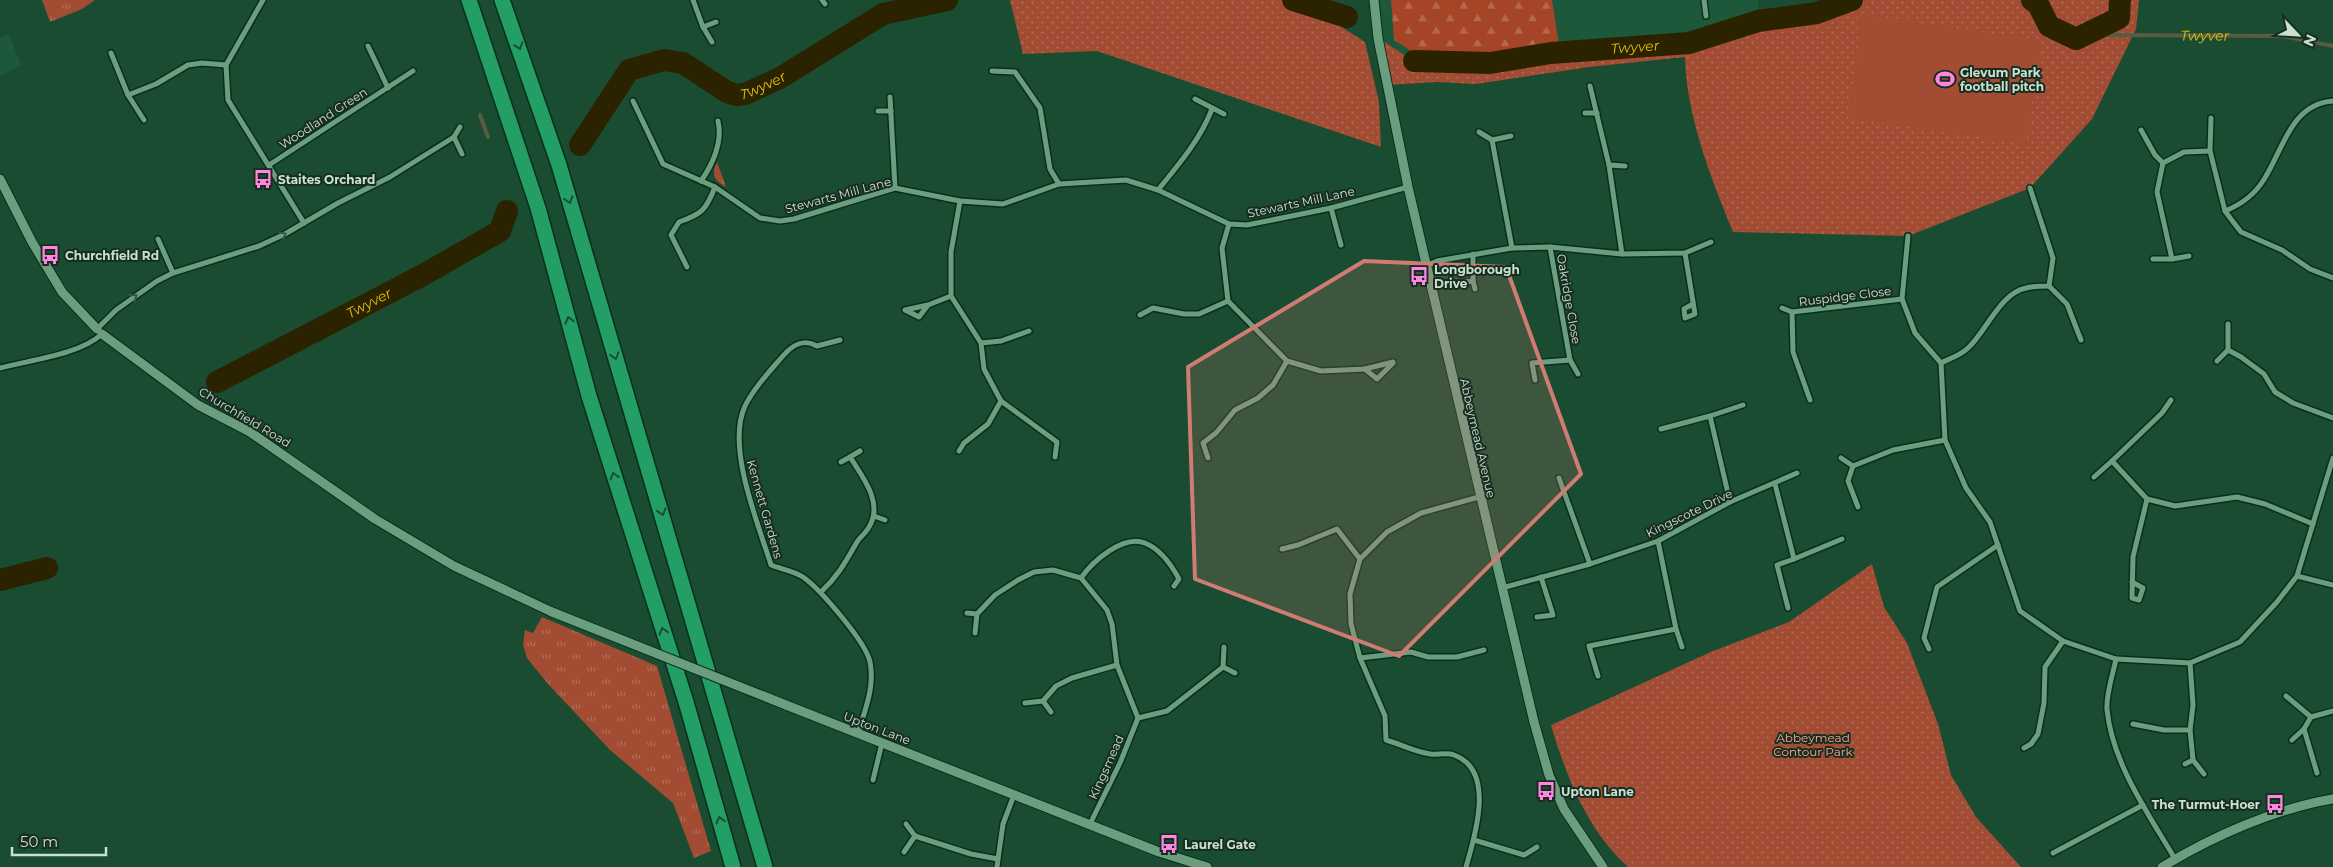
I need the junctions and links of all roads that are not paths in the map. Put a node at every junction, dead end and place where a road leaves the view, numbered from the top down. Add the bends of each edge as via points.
1 (263, 0) edge
2 (469, 0) edge
3 (502, 0) edge
4 (693, 0) edge
5 (1374, 0) edge
6 (1704, 0) edge
7 (1706, 16) dead end
8 (716, 22) dead end
9 (704, 27) junction
10 (712, 42) dead end
11 (368, 46) dead end
12 (111, 53) dead end
13 (226, 65) junction
14 (413, 71) dead end
15 (992, 71) dead end
16 (1590, 86) dead end
17 (388, 88) junction
18 (128, 95) junction
19 (890, 97) dead end
20 (1194, 99) dead end
21 (633, 101) dead end
22 (2333, 101) edge
23 (1212, 109) junction
24 (878, 111) dead end
25 (892, 111) junction
26 (1585, 113) dead end
27 (1597, 113) junction
28 (1224, 114) dead end
29 (2211, 118) dead end
30 (144, 120) dead end
31 (718, 121) dead end
32 (460, 127) dead end
33 (2141, 130) dead end
34 (1479, 132) dead end
35 (1511, 136) dead end
36 (454, 137) junction
37 (1492, 140) junction
38 (2210, 152) junction
39 (462, 154) dead end
40 (2163, 163) junction
41 (269, 165) junction
42 (1608, 165) junction
43 (1625, 166) dead end
44 (0, 179) edge
45 (701, 181) junction
46 (1059, 184) junction
47 (716, 187) junction
48 (1408, 187) junction
49 (895, 188) junction
50 (2030, 188) dead end
51 (1158, 190) junction
52 (960, 201) junction
53 (1331, 208) junction
54 (2224, 211) junction
55 (304, 223) junction
56 (1229, 224) junction
57 (1908, 236) dead end
58 (158, 239) dead end
59 (1711, 242) dead end
60 (1341, 245) dead end
61 (1550, 247) junction
62 (1512, 248) junction
63 (1685, 253) junction
64 (1473, 254) junction
65 (1622, 254) junction
66 (2189, 256) dead end
67 (2153, 259) dead end
68 (2172, 259) junction
69 (1425, 266) junction
70 (687, 267) dead end
71 (173, 273) junction
72 (2333, 278) edge
73 (1473, 281) junction
74 (1464, 282) dead end
75 (2049, 286) junction
76 (1476, 289) dead end
77 (951, 296) junction
78 (1902, 299) junction
79 (1228, 301) junction
80 (1693, 304) junction
81 (928, 305) dead end
82 (1782, 308) dead end
83 (1792, 312) junction
84 (1140, 315) dead end
85 (2228, 324) dead end
86 (1029, 331) dead end
87 (100, 332) junction
88 (840, 340) dead end
89 (2081, 340) dead end
90 (981, 343) junction
91 (2228, 350) junction
92 (1570, 360) junction
93 (1287, 361) junction
94 (2217, 362) dead end
95 (1940, 363) junction
96 (0, 368) edge
97 (1365, 369) junction
98 (1578, 374) dead end
99 (1536, 380) dead end
100 (1810, 400) dead end
101 (2171, 400) dead end
102 (1001, 401) junction
103 (1743, 405) dead end
104 (1710, 416) junction
105 (2333, 418) edge
106 (1661, 430) dead end
107 (958, 437) dead end
108 (1945, 440) junction
109 (964, 443) junction
110 (860, 451) dead end
111 (959, 451) dead end
112 (850, 457) junction
113 (1055, 458) dead end
114 (1208, 458) dead end
115 (1841, 458) dead end
116 (2333, 458) edge
117 (841, 462) dead end
118 (2112, 462) junction
119 (1853, 466) junction
120 (1797, 473) dead end
121 (2094, 477) dead end
122 (1558, 478) dead end
123 (1775, 484) junction
124 (1479, 497) junction
125 (2147, 499) junction
126 (1730, 502) junction
127 (1858, 507) dead end
128 (874, 516) junction
129 (885, 520) dead end
130 (2313, 524) junction
131 (1842, 539) dead end
132 (1658, 542) junction
133 (1998, 545) junction
134 (1282, 549) dead end
135 (1360, 559) junction
136 (1794, 559) junction
137 (1590, 564) junction
138 (2297, 576) junction
139 (1541, 577) junction
140 (1082, 578) junction
141 (2132, 582) junction
142 (2333, 585) edge
143 (1174, 586) dead end
144 (1502, 588) junction
145 (821, 592) junction
146 (540, 607) joint
147 (1788, 608) dead end
148 (967, 613) dead end
149 (977, 614) junction
150 (1537, 617) dead end
151 (1676, 629) junction
152 (975, 633) dead end
153 (2063, 641) junction
154 (1224, 647) dead end
155 (1682, 647) dead end
156 (1929, 649) dead end
157 (1484, 650) dead end
158 (1360, 658) junction
159 (2116, 660) junction
160 (2190, 663) junction
161 (1116, 665) junction
162 (1223, 667) junction
163 (1235, 674) dead end
164 (1598, 676) dead end
165 (2286, 696) dead end
166 (1043, 701) junction
167 (1025, 703) dead end
168 (2333, 711) edge
169 (1051, 712) dead end
170 (2311, 717) junction
171 (1138, 718) junction
172 (2133, 724) dead end
173 (2304, 729) junction
174 (2190, 730) junction
175 (858, 733) junction
176 (2292, 740) dead end
177 (882, 743) junction
178 (2024, 748) dead end
179 (2193, 760) junction
180 (2184, 764) dead end
181 (2318, 773) dead end
182 (2204, 774) dead end
183 (873, 780) dead end
184 (1014, 795) junction
185 (2333, 799) edge
186 (2143, 805) junction
187 (906, 824) dead end
188 (1090, 824) junction
189 (915, 836) junction
190 (1474, 840) junction
191 (1537, 848) dead end
192 (904, 852) dead end
193 (2053, 853) dead end
194 (998, 859) junction
195 (2175, 859) junction
196 (733, 867) edge
197 (765, 867) edge
198 (997, 867) edge
199 (1207, 867) edge
200 (1466, 867) edge
201 (1603, 867) edge
202 (2162, 867) edge

1 - 13 street
196 -> 2 highway via 686,702 589,396 538,208
3 -> 197 highway via 559,165
4 - 9 street
5 - 48 street, Abbeymead Avenue via 1378,38
6 - 7 street
8 - 9 street
9 - 10 street
11 - 17 street
12 - 18 street
13 - 18 street via 188,65 156,84
13 - 41 street via 228,100
14 - 17 street, Woodland Green
15 - 46 street via 1015,72 1040,108 1050,169
16 - 27 street
17 - 41 street, Woodland Green
18 - 30 street
19 - 25 street
20 - 23 street
21 - 45 street, Stewarts Mill Lane via 663,164
22 - 54 street via 2305,110 2289,129 2263,181 2249,197
23 - 28 street
23 - 51 street via 1204,131
24 - 25 street
25 - 49 street via 890,132
26 - 27 street
27 - 42 street
29 - 38 street
31 - 45 street via 721,133
32 - 36 street
33 - 40 street
34 - 37 street
35 - 37 street
36 - 39 street
36 - 55 street via 390,177
37 - 62 street
38 - 40 street via 2184,152
38 - 54 street
40 - 68 street via 2157,192
41 - 55 street
42 - 43 street
42 - 65 street
44 - 87 street, Churchfield Road via 62,292
45 - 47 street, Stewarts Mill Lane
46 - 51 street, Stewarts Mill Lane via 1126,180
46 - 52 street, Stewarts Mill Lane via 1003,204
47 - 49 street, Stewarts Mill Lane via 751,214 780,221
47 - 70 street via 704,211 679,222 671,235
48 - 53 street, Stewarts Mill Lane
48 - 69 street, Abbeymead Avenue
49 - 52 street, Stewarts Mill Lane
50 - 75 street via 2052,258
51 - 56 street, Stewarts Mill Lane
52 - 77 street via 951,252
53 - 56 street, Stewarts Mill Lane via 1247,225
53 - 60 street
54 - 72 street via 2242,232
71 -> 55 street via 259,246
56 - 79 street via 1222,248
57 - 78 street
58 - 71 street
59 - 63 street
61 - 62 street
61 - 65 street
61 - 92 street, Oakridge Close
62 - 64 street
63 - 65 street
63 - 80 street
64 - 69 street
64 - 73 street
66 - 68 street
67 - 68 street
69 - 124 street, Abbeymead Avenue
87 -> 71 street via 116,310
73 - 74 street
73 - 76 street
75 - 89 street via 2067,304
75 - 95 street via 2024,288 2006,300 1966,350
77 - 81 street
77 - 90 street
78 - 83 street, Ruspidge Close
78 - 95 street via 1914,333
79 - 84 street via 1198,314 1153,308
79 - 93 street
80 - 80 street via 1695,314 1685,318 1684,309
82 - 83 street
83 - 100 street, Ruspidge Close via 1792,352
85 - 91 street
86 - 90 street via 1001,341
87 - 96 street via 78,348
87 - 146 street, Churchfield Road via 198,405 250,432 375,519 454,566
88 - 145 street, Kennett Gardens via 817,346 809,341 801,342 787,351 760,382 745,406 739,433 740,461 771,565 802,576
90 - 102 street via 984,369
91 - 94 street
91 - 105 street via 2264,374 2275,392 2293,403
92 - 98 street
92 - 99 street, Oakridge Close via 1532,363
93 - 97 street via 1321,371
93 - 114 street via 1273,385 1258,398 1235,410 1203,443
95 - 108 street
97 - 97 street via 1393,362 1377,379
101 - 118 street
102 - 109 street via 988,424
102 - 113 street via 1057,442
103 - 104 street
104 - 106 street
104 - 126 street
107 - 109 street
108 - 119 street via 1893,450
108 - 133 street via 1966,488 1990,522
109 - 111 street
110 - 112 street
112 - 117 street
112 - 128 street via 866,482 874,502
115 - 119 street
116 - 130 street
118 - 121 street
118 - 125 street
119 - 127 street via 1848,481
120 - 123 street, Kingscote Drive
122 - 137 street
123 - 126 street, Kingscote Drive
123 - 136 street
124 - 135 street via 1421,513 1386,532
124 - 144 street, Abbeymead Avenue
125 - 130 street via 2175,506 2237,496
125 - 141 street via 2133,557
126 - 132 street, Kingscote Drive
128 - 129 street
128 - 145 street via 845,566
130 - 138 street
131 - 136 street
132 - 137 street, Kingscote Drive
132 - 151 street
133 - 153 street via 2020,611
133 - 156 street via 1934,587 1924,638
134 - 135 street via 1338,530
135 - 158 street via 1350,594 1351,624
136 - 147 street via 1777,566
137 - 139 street, Kingscote Drive
138 - 142 street
138 - 160 street via 2240,642
139 - 144 street, Kingscote Drive
139 - 150 street via 1553,615
140 - 143 street via 1103,553 1122,545 1144,542 1171,564 1179,579
140 - 149 street via 1053,570 1034,572 995,595
140 - 161 street via 1107,610 1112,624
141 - 141 street via 2132,598 2140,600 2143,588
144 - 201 street, Abbeymead Avenue via 1549,775 1564,809
145 - 175 street, Kennett Gardens via 870,661 871,692
146 - 175 street, Upton Lane, bridge
148 - 149 street
149 - 152 street
151 - 155 street
151 - 164 street via 1589,646
153 - 159 street
153 - 178 street via 2045,668 2044,704 2038,734
154 - 162 street
157 - 158 street via 1457,657 1428,657 1411,652
158 - 190 street via 1385,716 1386,740 1429,754 1453,754 1475,774 1480,795
159 - 160 street
159 - 186 street via 2107,707 2114,748
160 - 174 street via 2193,705
161 - 166 street via 1072,678 1056,686
161 - 171 street
162 - 163 street
162 - 171 street via 1167,711
165 - 170 street
166 - 167 street
166 - 169 street
168 - 170 street
170 - 173 street
171 - 188 street, Kingsmead
172 - 174 street via 2164,730
173 - 176 street
173 - 181 street
174 - 179 street
175 - 177 street, Upton Lane
177 - 183 street
177 - 184 street, Upton Lane
179 - 180 street
179 - 182 street
184 - 188 street, Upton Lane
184 - 194 street via 1003,824
185 - 195 street via 2258,821
186 - 193 street
186 - 195 street
187 - 189 street
188 - 199 street, Upton Lane
189 - 192 street
189 - 194 street
190 - 191 street via 1524,855
190 - 200 street
194 - 198 street
195 - 202 street

